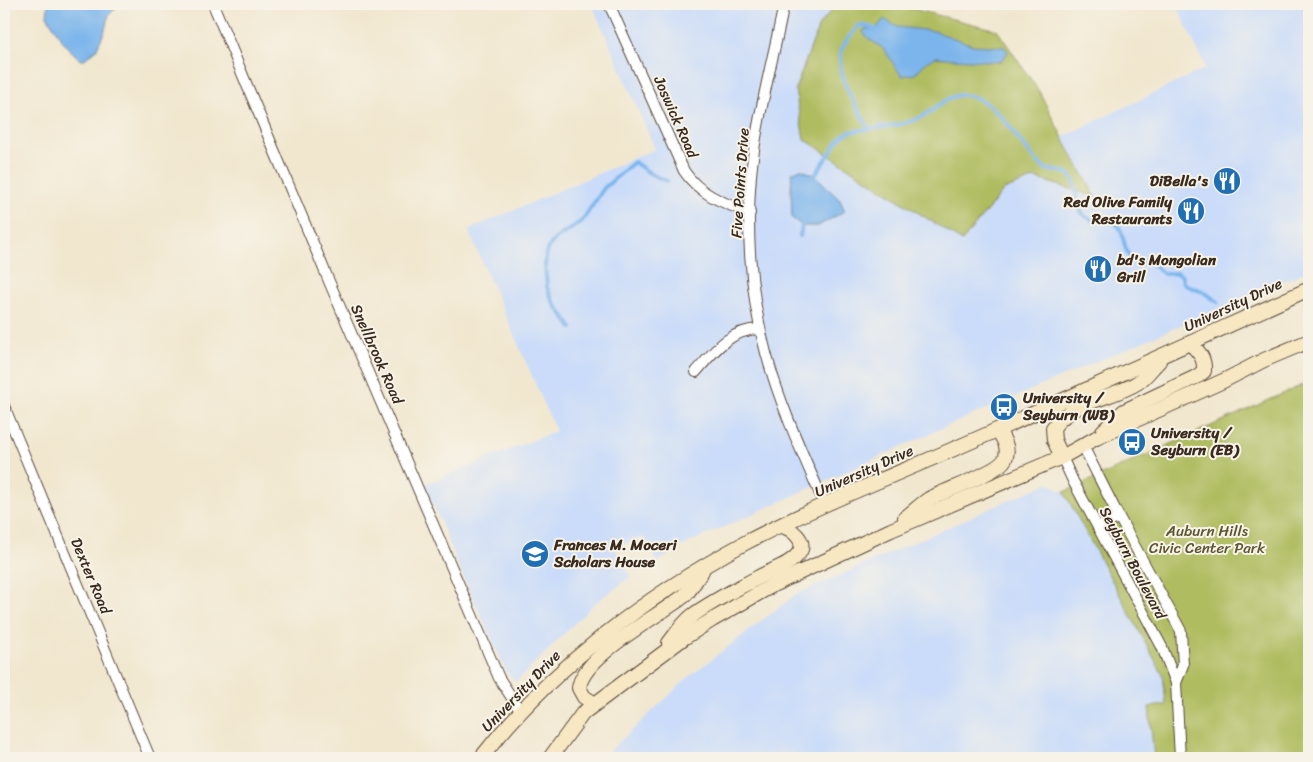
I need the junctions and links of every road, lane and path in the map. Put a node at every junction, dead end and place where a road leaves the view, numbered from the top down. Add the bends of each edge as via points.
1 (213, 4) edge
2 (609, 4) edge
3 (784, 4) edge
4 (750, 213) junction
5 (1309, 289) edge
6 (760, 330) junction
7 (1309, 341) edge
8 (1190, 343) junction
9 (1165, 355) junction
10 (696, 372) dead end
11 (4, 406) edge
12 (998, 430) junction
13 (1096, 438) junction
14 (1083, 446) junction
15 (1062, 457) junction
16 (825, 505) junction
17 (1119, 517) junction
18 (781, 526) junction
19 (1098, 528) junction
20 (891, 530) junction
21 (705, 566) junction
22 (656, 658) junction
23 (1176, 683) junction
24 (595, 704) junction
25 (521, 712) junction
26 (150, 758) edge
27 (481, 758) edge
28 (550, 758) edge
29 (1180, 758) edge

1 - 25 street, Snellbrook Road via 496,670
2 - 4 street, Joswick Road via 684,171 712,198
3 - 4 street, Five Points Drive via 753,158
4 - 6 street, Five Points Drive via 752,275
5 - 8 main road, University Drive
6 - 10 street via 741,332 729,338
6 - 16 street, Five Points Drive via 779,395
7 - 13 main road
8 - 9 main road, University Drive
8 - 13 main road via 1200,353 1204,371 1124,411
9 - 12 main road, University Drive
9 - 15 main road via 1138,382 1059,419 1053,428 1054,440
11 - 26 street, Dexter Road
12 - 16 main road, University Drive
12 - 20 main road via 1006,443 1005,460 990,471 928,499
13 - 14 main road
14 - 15 main road
14 - 17 street, Seyburn Boulevard
15 - 19 street, Seyburn Boulevard
15 - 20 main road
16 - 18 main road, University Drive
17 - 19 street
17 - 23 street, Seyburn Boulevard via 1181,630 1183,665
18 - 21 main road, University Drive
18 - 22 main road via 797,536 801,546 799,554 690,617
19 - 23 street, Seyburn Boulevard via 1162,647
20 - 22 main road via 773,585 712,620
21 - 24 main road via 685,595 628,634 589,667 579,688 584,697
21 - 25 main road, University Drive via 612,629 573,661
22 - 24 main road
23 - 29 street, Seyburn Boulevard
24 - 28 main road via 583,713
25 - 27 main road, University Drive

